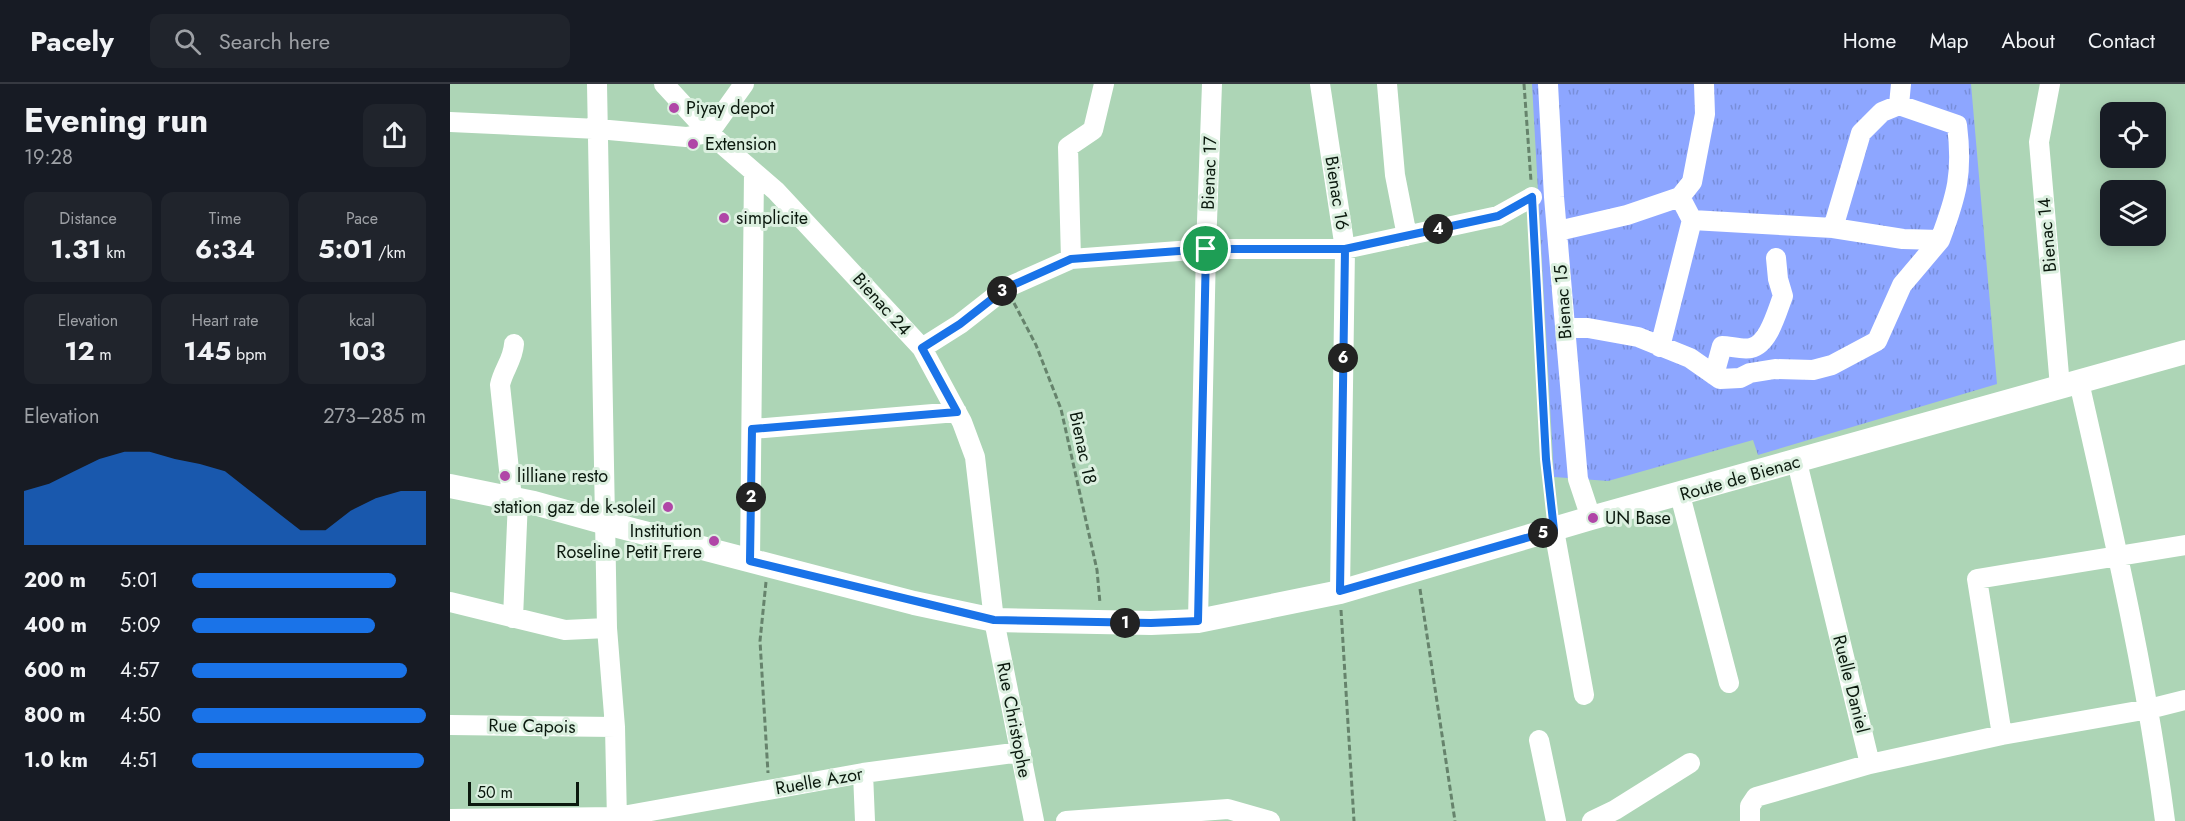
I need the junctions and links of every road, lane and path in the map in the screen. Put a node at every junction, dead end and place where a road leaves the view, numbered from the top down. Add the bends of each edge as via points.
1 (597, 84) edge
2 (664, 84) edge
3 (744, 84) edge
4 (1104, 84) edge
5 (1212, 84) edge
6 (1320, 84) edge
7 (1387, 84) edge
8 (1524, 84) edge
9 (1548, 84) edge
10 (1704, 84) edge
11 (1901, 84) edge
12 (2050, 84) edge
13 (1899, 105) junction
14 (450, 122) edge
15 (598, 129) junction
16 (710, 133) junction
17 (754, 172) junction
18 (1532, 197) junction
19 (1680, 197) junction
20 (1692, 220) junction
21 (1833, 228) junction
22 (1558, 231) junction
23 (1407, 236) junction
24 (1940, 240) junction
25 (1206, 249) junction
26 (1345, 249) junction
27 (1776, 258) dead end
28 (1071, 259) junction
29 (1006, 288) junction
30 (1566, 328) junction
31 (514, 344) dead end
32 (1660, 347) junction
33 (922, 348) junction
34 (2185, 352) edge
35 (1714, 375) junction
36 (2070, 385) junction
37 (957, 412) junction
38 (752, 429) junction
39 (1797, 462) junction
40 (450, 486) edge
41 (1680, 495) junction
42 (515, 499) junction
43 (1591, 518) junction
44 (606, 524) junction
45 (1554, 530) junction
46 (2185, 545) edge
47 (2119, 556) junction
48 (759, 563) junction
49 (1417, 569) junction
50 (1340, 591) junction
51 (450, 602) edge
52 (513, 618) junction
53 (994, 620) junction
54 (1198, 621) junction
55 (1102, 623) junction
56 (607, 628) junction
57 (1729, 683) dead end
58 (1584, 695) dead end
59 (2185, 699) edge
60 (2149, 709) junction
61 (450, 725) edge
62 (615, 727) junction
63 (2002, 735) junction
64 (1539, 740) dead end
65 (1022, 752) junction
66 (1690, 763) dead end
67 (1870, 764) junction
68 (863, 774) junction
69 (769, 790) junction
70 (450, 819) edge
71 (617, 819) edge
72 (865, 821) edge
73 (1034, 821) edge
74 (1066, 821) edge
75 (1270, 821) edge
76 (1354, 821) edge
77 (1455, 821) edge
78 (1556, 821) edge
79 (1592, 821) edge
80 (1750, 821) edge
81 (2165, 821) edge

1 - 15 street
2 - 16 street, Bienac 24
3 - 16 street
4 - 28 street via 1093,130 1068,147
5 - 25 street, Bienac 17
6 - 26 street, Bienac 16
7 - 23 street via 1395,175
8 - 18 path
9 - 22 street, Bienac 15
10 - 19 street via 1705,114 1692,182
11 - 13 street
12 - 36 street, Bienac 14 via 2039,142
13 - 21 street via 1882,112 1861,133
13 - 24 street via 1957,125 1961,156 1957,195
14 - 15 street
15 - 16 street via 686,137
15 - 44 street
16 - 17 street, Bienac 24
17 - 33 street, Bienac 24 via 853,271
17 - 38 street
18 - 23 street via 1498,216
18 - 45 path via 1546,459
19 - 20 street
19 - 22 street via 1627,215
20 - 21 street
20 - 32 street
21 - 24 street via 1903,239
22 - 30 street, Bienac 15
23 - 26 street
24 - 35 street via 1902,285 1880,335 1866,349 1813,370 1775,369 1734,379
25 - 26 street
25 - 28 street
25 - 54 street, Bienac 17
26 - 50 street, Bienac 16
27 - 35 street via 1783,296 1768,330 1761,343 1750,349 1722,346
28 - 29 street
29 - 33 street
29 - 55 path, Bienac 18 via 1036,345 1061,410 1097,570
30 - 32 street via 1614,332
30 - 43 street, Bienac 15 via 1578,479
31 - 42 street via 500,385
32 - 35 street via 1690,358
33 - 37 street, Bienac 24
34 - 36 main road, Route de Bienac
36 - 39 main road, Route de Bienac
36 - 47 street, Bienac 14
37 - 38 street
37 - 53 street, Bienac 24 via 975,458
38 - 48 street
39 - 41 main road, Route de Bienac
39 - 67 street, Ruelle Daniel
40 - 42 main road, Route de Bienac
41 - 43 main road, Route de Bienac
41 - 57 street
42 - 44 main road, Route de Bienac
42 - 52 street
43 - 45 main road, Route de Bienac
44 - 48 main road, Route de Bienac
44 - 56 street
45 - 49 main road, Route de Bienac
45 - 58 street
46 - 47 street
47 - 60 street, Bienac 14
47 - 63 street via 1977,579
48 - 53 main road, Route de Bienac
48 - 69 path
49 - 50 main road, Route de Bienac
49 - 77 path
50 - 54 main road, Route de Bienac
50 - 76 path
51 - 52 street
52 - 56 street via 565,630
53 - 55 main road, Route de Bienac
53 - 65 street, Rue Christophe
54 - 55 main road, Route de Bienac
56 - 62 street
59 - 60 street
60 - 63 street
60 - 81 street, Bienac 14
61 - 62 street, Rue Capois
62 - 71 street
63 - 67 street
64 - 78 street
65 - 68 street, Ruelle Azor
65 - 73 street, Rue Christophe
66 - 79 street
67 - 80 street via 1756,797 1750,806
68 - 69 street, Ruelle Azor
68 - 72 street
69 - 71 street, Ruelle Azor
70 - 71 street, Ruelle Azor
74 - 75 street via 1228,809

